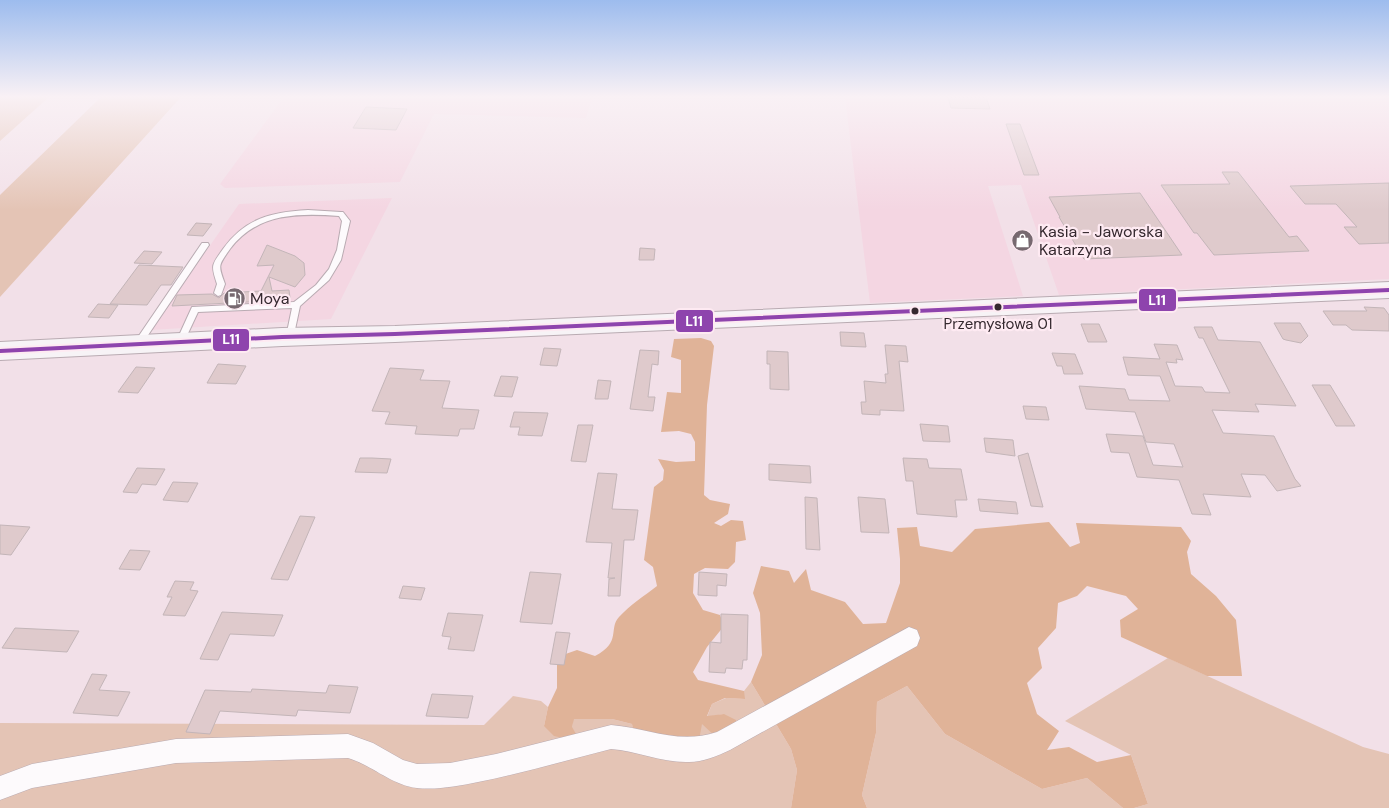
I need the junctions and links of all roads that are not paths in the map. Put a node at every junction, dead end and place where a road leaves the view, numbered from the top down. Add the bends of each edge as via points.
1 (205, 245) dead end
2 (1389, 290) edge
3 (218, 293) dead end
4 (296, 305) junction
5 (290, 337) junction
6 (180, 342) junction
7 (137, 345) junction
8 (0, 351) edge
9 (909, 638) dead end
10 (0, 788) edge

1 - 7 lane
2 - 5 main road
3 - 4 lane via 221,284 217,264 240,233 258,220 302,212 341,214 346,221 342,250 334,267 324,281
4 - 5 lane
4 - 6 lane via 195,309
5 - 6 main road
6 - 7 main road
7 - 8 main road
9 - 10 street via 722,742 697,750 671,750 626,737 611,737 496,766 450,775 417,776 398,771 366,751 348,746 176,751 32,776

